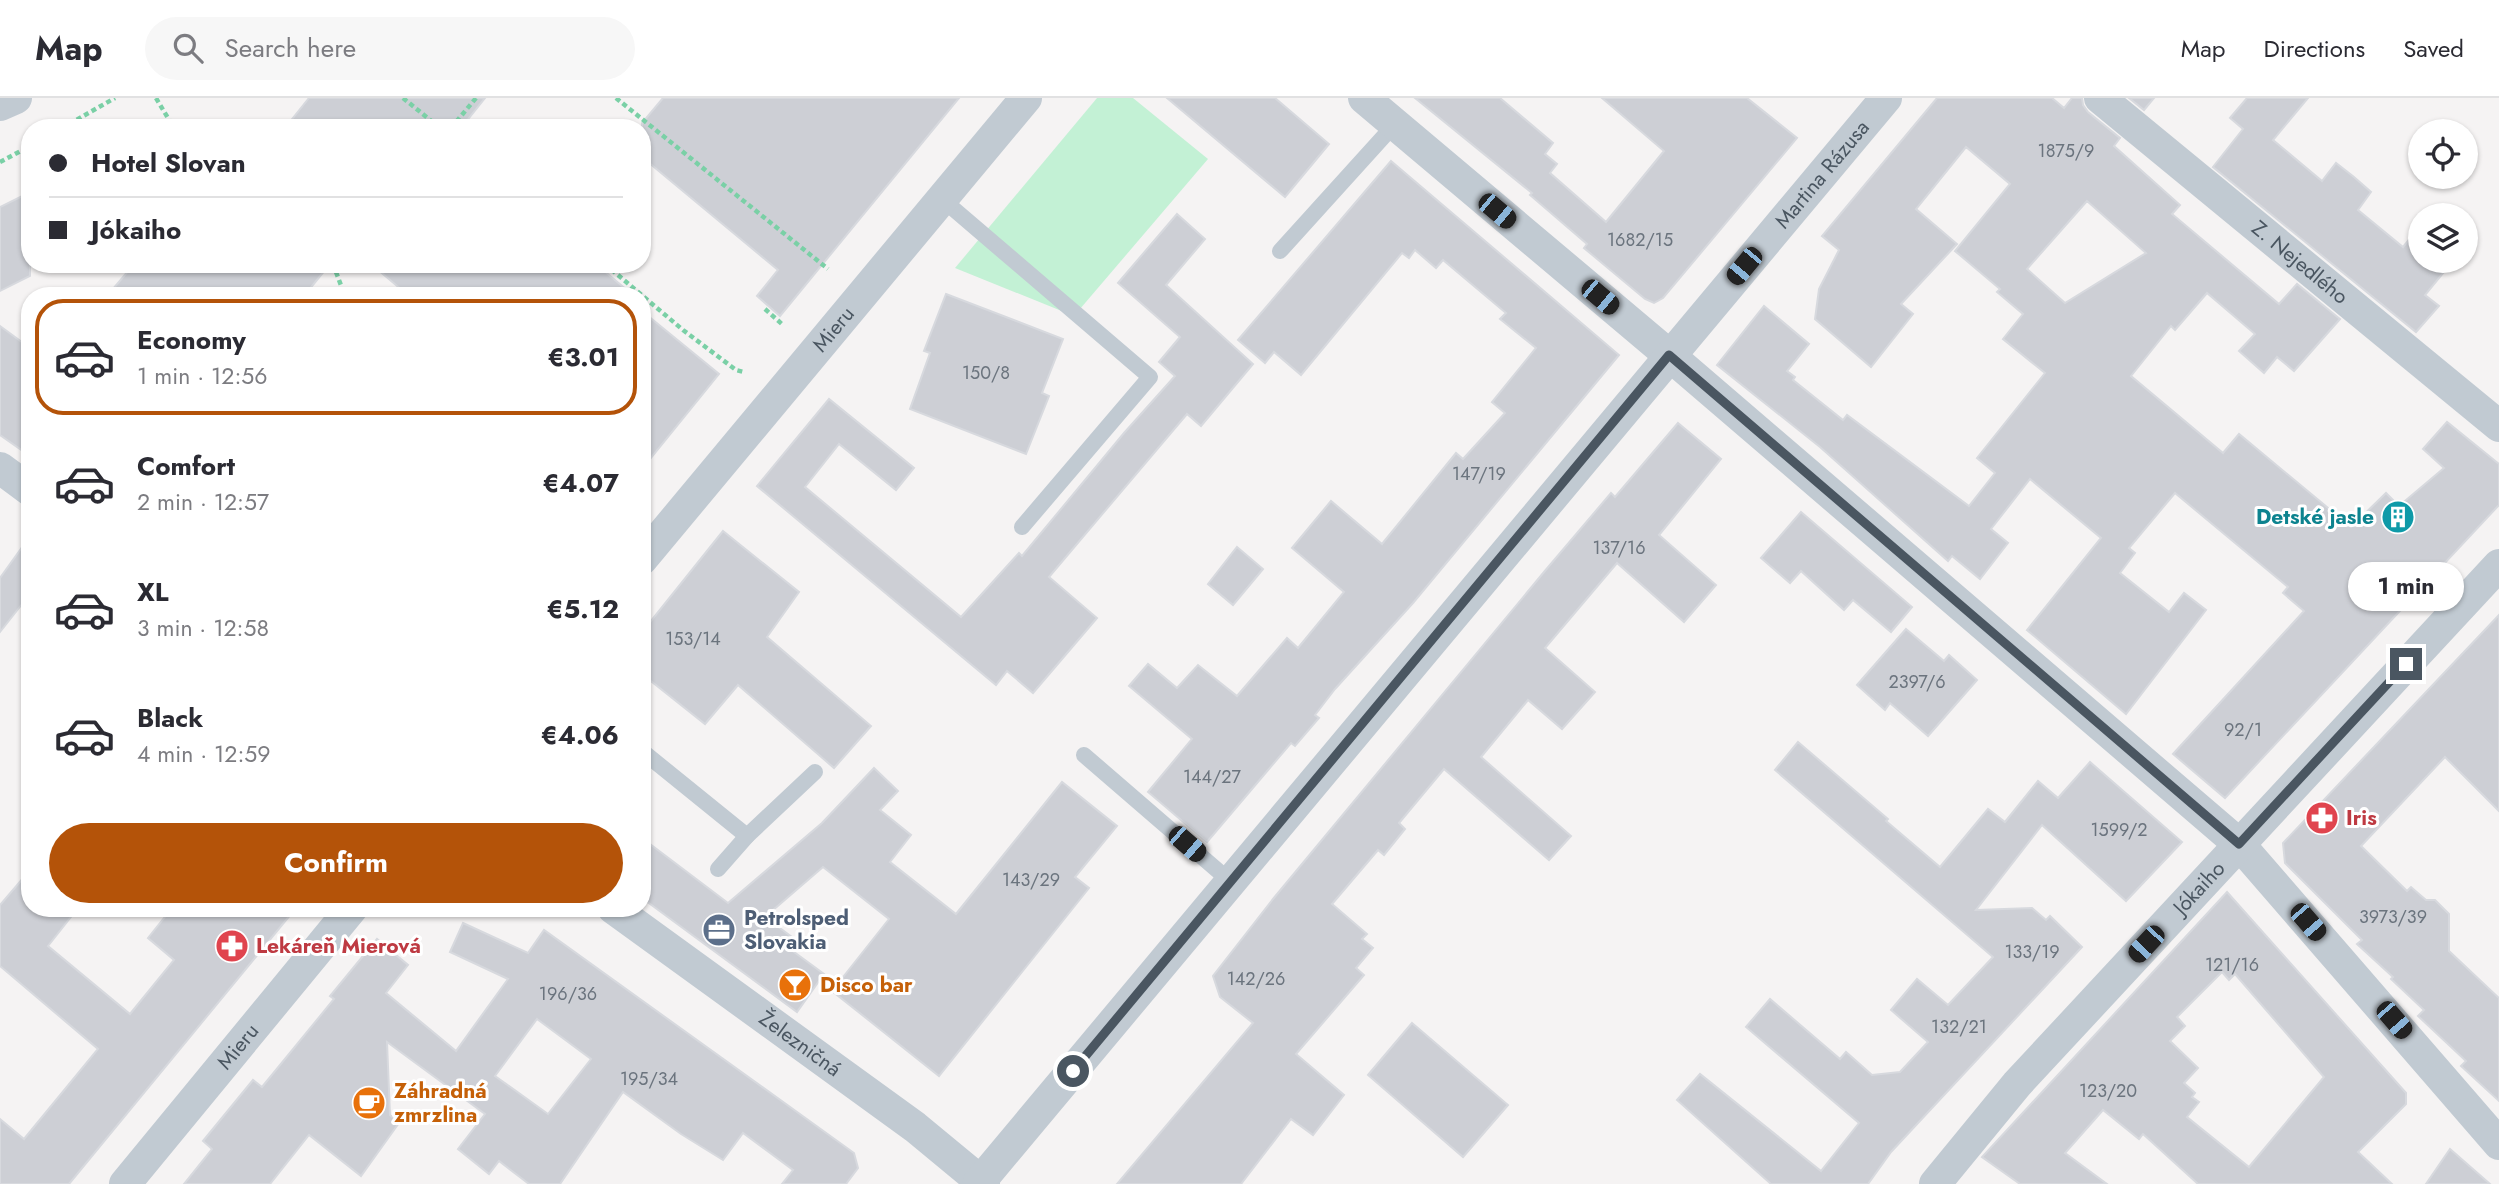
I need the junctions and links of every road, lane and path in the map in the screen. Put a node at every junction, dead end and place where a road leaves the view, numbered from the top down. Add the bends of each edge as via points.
1 (16, 98) edge
2 (116, 98) edge
3 (156, 98) edge
4 (403, 98) edge
5 (476, 98) edge
6 (617, 98) edge
7 (1026, 98) edge
8 (1364, 98) edge
9 (1886, 98) edge
10 (2100, 98) edge
11 (0, 105) edge
12 (78, 119) edge
13 (169, 119) edge
14 (429, 119) edge
15 (458, 119) edge
16 (643, 119) edge
17 (1395, 124) junction
18 (651, 126) edge
19 (21, 151) edge
20 (0, 162) edge
21 (942, 199) junction
22 (1280, 251) dead end
23 (828, 269) dead end
24 (616, 273) edge
25 (632, 287) edge
26 (651, 303) edge
27 (765, 309) dead end
28 (783, 325) dead end
29 (1669, 355) junction
30 (744, 372) dead end
31 (2499, 426) edge
32 (0, 468) edge
33 (21, 483) edge
34 (1022, 527) dead end
35 (651, 548) edge
36 (2499, 565) edge
37 (1084, 755) dead end
38 (651, 758) edge
39 (815, 772) dead end
40 (747, 836) junction
41 (2239, 844) junction
42 (718, 869) dead end
43 (1231, 882) junction
44 (345, 917) edge
45 (625, 917) edge
46 (2499, 1144) edge
47 (981, 1183) edge
48 (125, 1184) edge
49 (1935, 1184) edge

1 - 11 street
2 - 12 path
3 - 13 path
4 - 14 path
5 - 15 path
6 - 16 path
7 - 21 street, Mieru
8 - 17 street
9 - 29 street, Martina Rázusa
10 - 31 street, Z. Nejedlého
17 - 22 lane
17 - 29 street
18 - 23 path
19 - 20 path
21 - 34 lane via 1150,377
21 - 35 street, Mieru
24 - 25 path
26 - 30 path
27 - 28 path
29 - 41 street
29 - 43 street, Martina Rázusa
32 - 33 street
36 - 41 street, Jókaiho
37 - 43 lane
38 - 40 lane
39 - 40 lane
40 - 42 lane
41 - 46 street
41 - 49 street, Jókaiho via 2017,1084
43 - 47 street, Martina Rázusa
44 - 48 street, Mieru
45 - 47 street, Železničná via 915,1127

